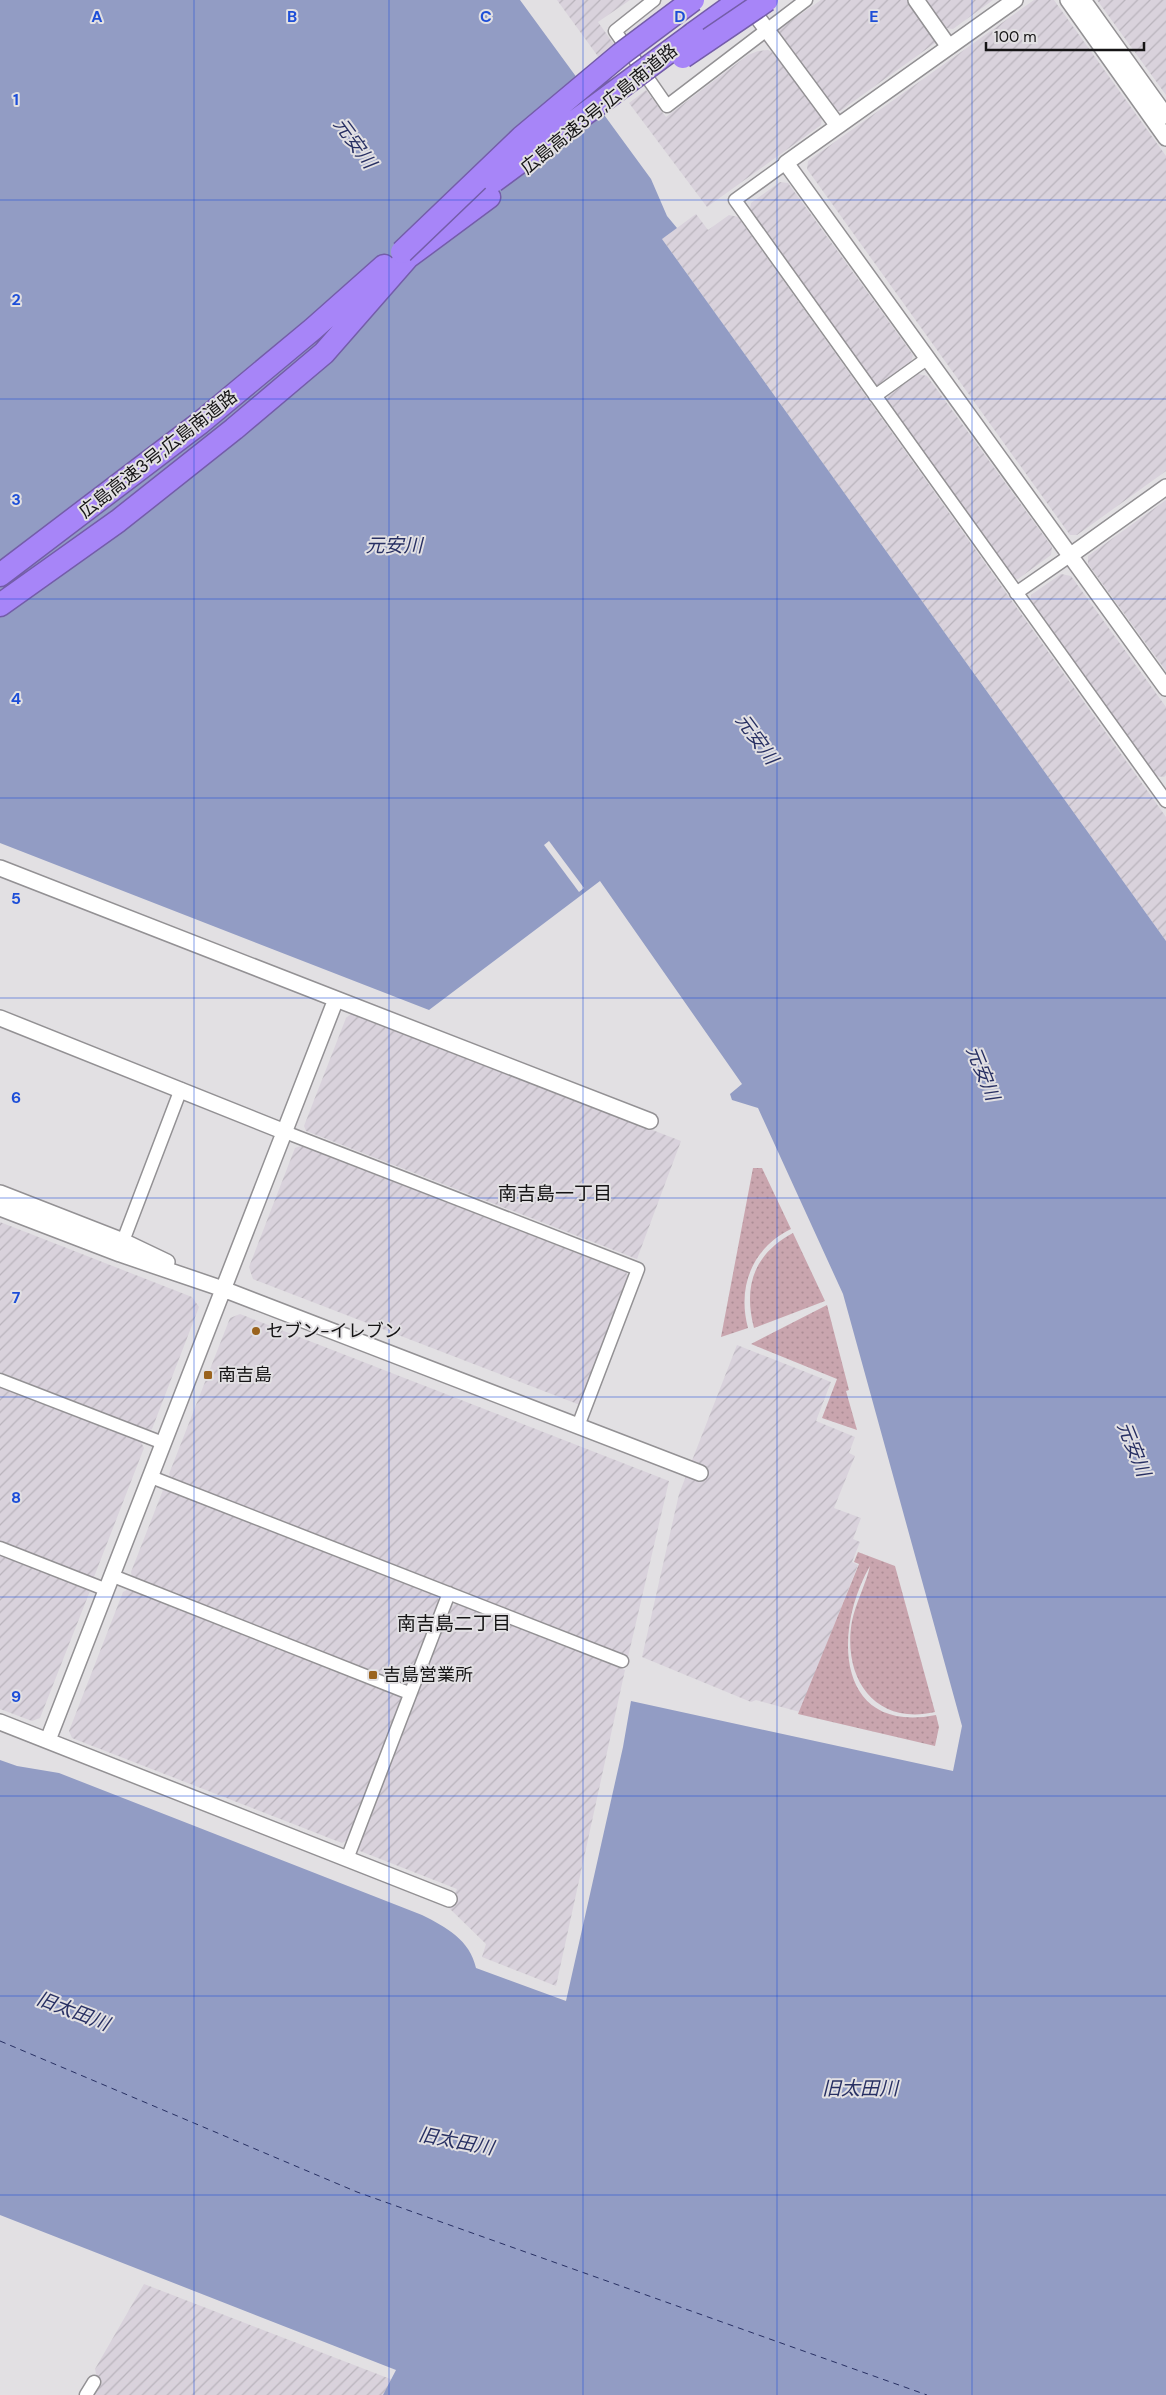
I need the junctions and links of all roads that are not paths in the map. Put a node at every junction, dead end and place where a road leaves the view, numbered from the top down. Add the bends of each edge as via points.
1 (654, 0) edge
2 (693, 0) edge
3 (740, 0) edge
4 (745, 0) edge
5 (767, 0) edge
6 (806, 0) edge
7 (916, 0) edge
8 (1015, 0) edge
9 (1068, 0) edge
10 (1083, 0) edge
11 (766, 29) junction
12 (693, 34) junction
13 (949, 47) junction
14 (1166, 116) edge
15 (838, 126) junction
16 (1166, 138) edge
17 (786, 164) junction
18 (489, 197) junction
19 (405, 255) junction
20 (928, 358) junction
21 (876, 396) junction
22 (1166, 487) edge
23 (1071, 555) junction
24 (0, 560) edge
25 (0, 576) edge
26 (1016, 594) junction
27 (0, 605) edge
28 (1166, 688) edge
29 (1162, 786) edge
30 (1166, 801) edge
31 (0, 868) edge
32 (336, 999) junction
33 (0, 1018) edge
34 (181, 1089) junction
35 (650, 1121) dead end
36 (285, 1132) junction
37 (0, 1193) edge
38 (0, 1208) edge
39 (123, 1241) junction
40 (223, 1289) junction
41 (0, 1380) edge
42 (578, 1426) junction
43 (163, 1443) junction
44 (700, 1473) dead end
45 (151, 1477) junction
46 (0, 1548) edge
47 (110, 1583) junction
48 (449, 1593) junction
49 (622, 1661) dead end
50 (409, 1693) junction
51 (0, 1722) edge
52 (48, 1740) junction
53 (347, 1859) junction
54 (449, 1899) dead end
55 (94, 2382) dead end
56 (86, 2395) edge

1 - 11 street via 615,31 667,106
2 - 19 highway, bridge via 621,54 522,137
3 - 12 highway
4 - 11 street
5 - 18 highway, bridge
6 - 11 street
7 - 13 street
8 - 13 street
9 - 16 street
10 - 14 street
11 - 15 street
12 - 18 highway, 広島高速3号;広島南道路, bridge
12 - 19 highway, 広島高速3号;広島南道路, bridge via 561,131
13 - 15 street
15 - 17 street
17 - 20 street
17 - 21 street via 735,200
18 - 19 highway, 広島高速3号;広島南道路
19 - 24 highway via 279,339 135,457
19 - 25 highway, 広島高速3号;広島南道路 via 200,423
19 - 27 highway via 324,353 118,521
20 - 21 street
20 - 23 street
21 - 26 street
22 - 23 street
23 - 26 street
23 - 28 street
26 - 29 street
29 - 30 street
31 - 32 street
32 - 35 street
32 - 36 street
33 - 34 street
34 - 36 street
34 - 39 street
36 - 40 street
36 - 42 street via 638,1269
37 - 39 street
38 - 40 street
39 - 40 street
40 - 42 street
40 - 43 street
41 - 43 street
42 - 44 street
43 - 45 street
45 - 47 street
45 - 48 street
46 - 47 street
47 - 50 street
47 - 52 street
48 - 49 street
48 - 50 street
50 - 53 street
51 - 52 street
52 - 53 street
53 - 54 street
55 - 56 street

